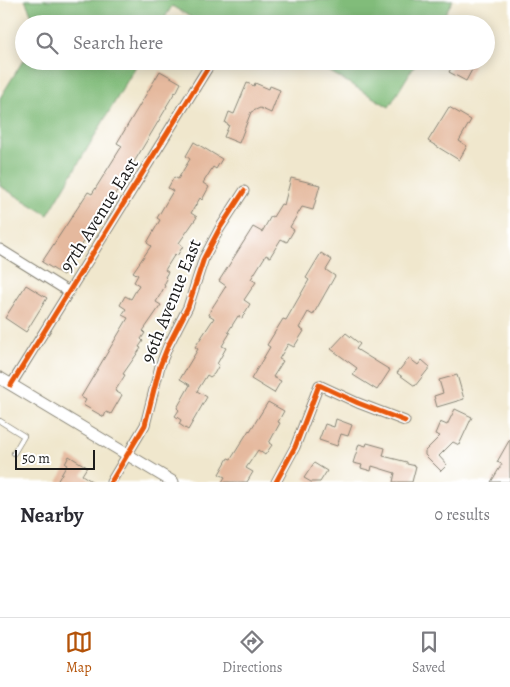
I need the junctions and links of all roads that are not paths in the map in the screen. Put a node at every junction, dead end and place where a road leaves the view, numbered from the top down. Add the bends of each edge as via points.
1 (206, 70) edge
2 (244, 191) dead end
3 (0, 249) edge
4 (69, 292) junction
5 (0, 378) edge
6 (11, 385) junction
7 (0, 421) edge
8 (405, 421) dead end
9 (14, 453) dead end
10 (127, 454) junction
11 (111, 482) edge
12 (172, 482) edge
13 (276, 482) edge

1 - 4 street, 97th Avenue East
2 - 10 street, 96th Avenue East via 204,258 188,307 160,366 145,425
3 - 4 street
4 - 6 street, 97th Avenue East
5 - 6 street
6 - 10 street
7 - 9 lane via 24,436
8 - 13 street via 319,385 295,447
10 - 11 street, 96th Avenue East
10 - 12 street

